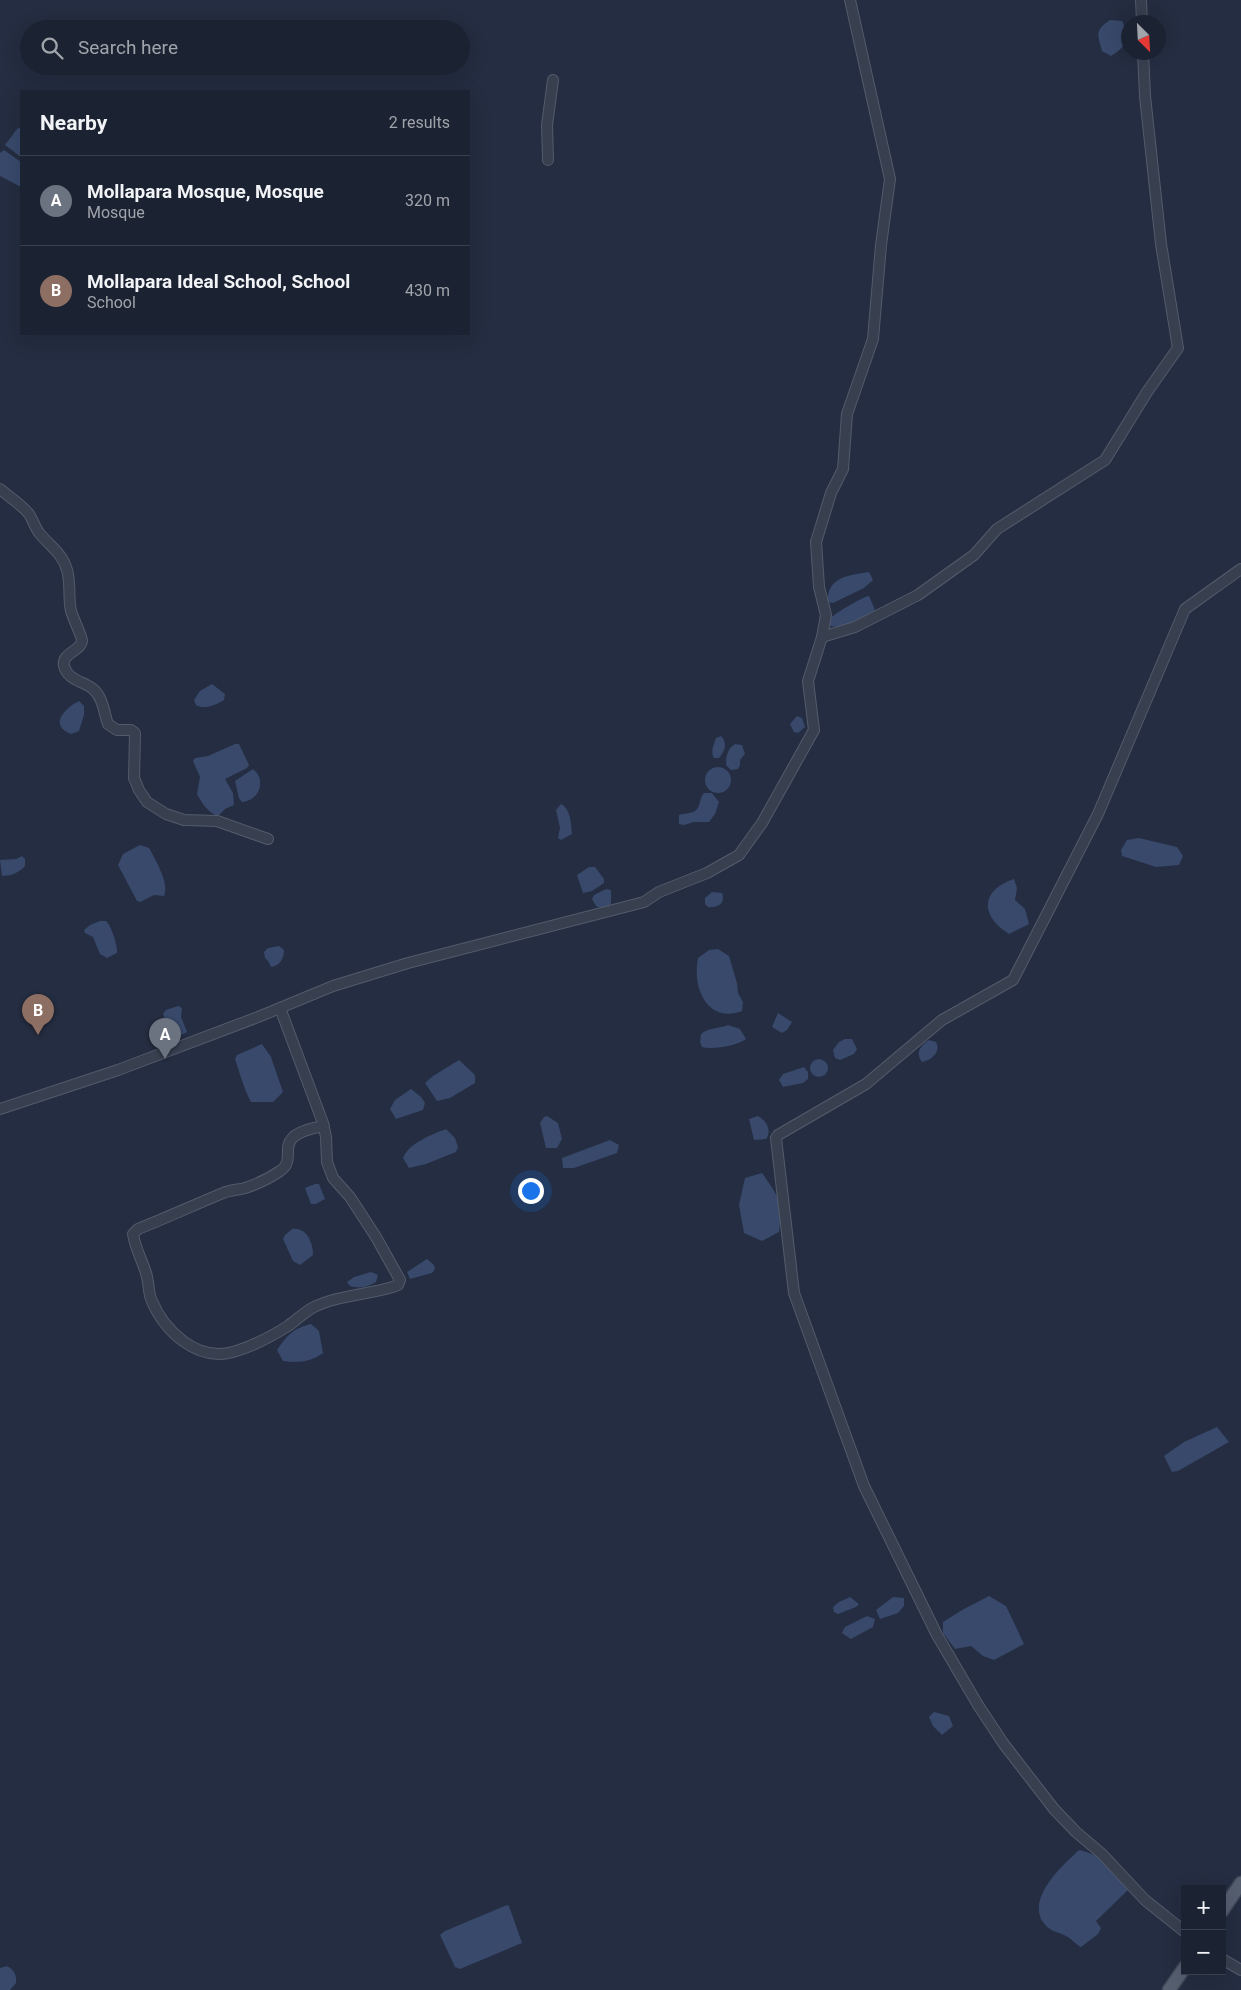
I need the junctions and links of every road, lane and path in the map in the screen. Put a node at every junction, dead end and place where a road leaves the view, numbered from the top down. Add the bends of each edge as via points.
1 (850, 0) edge
2 (1142, 0) edge
3 (1142, 15) edge
4 (1143, 60) edge
5 (554, 80) dead end
6 (548, 160) dead end
7 (0, 489) edge
8 (1241, 569) edge
9 (822, 637) junction
10 (268, 839) dead end
11 (280, 1008) junction
12 (0, 1109) edge
13 (324, 1126) junction
14 (1241, 1883) edge
15 (1226, 1905) edge
16 (1183, 1930) edge
17 (1226, 1961) edge
18 (1241, 1970) edge
19 (1181, 1973) edge
20 (1169, 1990) edge

1 - 9 street via 890,179 873,339 847,414 843,469 831,493 816,542 819,587 826,615
2 - 3 street
4 - 9 street via 1160,244 1178,348 1105,460 997,529 974,555 918,595 854,627
5 - 6 street via 547,125
7 - 10 street via 30,516 34,526 58,551 67,568 69,600 82,642 67,657 65,669 69,676 94,689 108,724 117,730 135,733 134,778 143,797 166,814 184,820 217,821
8 - 16 street via 1185,609 1098,814 1013,980 942,1020 866,1084 776,1138 794,1293 864,1486 937,1635 998,1735 1054,1809 1146,1900
9 - 11 street via 808,681 814,730 762,823 739,854 707,873 659,892 644,902 408,963 333,986
11 - 12 street via 109,1073
11 - 13 street
13 - 13 street via 327,1162 333,1178 350,1197 376,1237 397,1273 398,1285 314,1307 280,1331 235,1352 214,1354 191,1348 156,1309 133,1234 138,1229 223,1193 246,1188 282,1170 290,1138 304,1129
14 - 15 main road
17 - 18 street
19 - 20 main road

